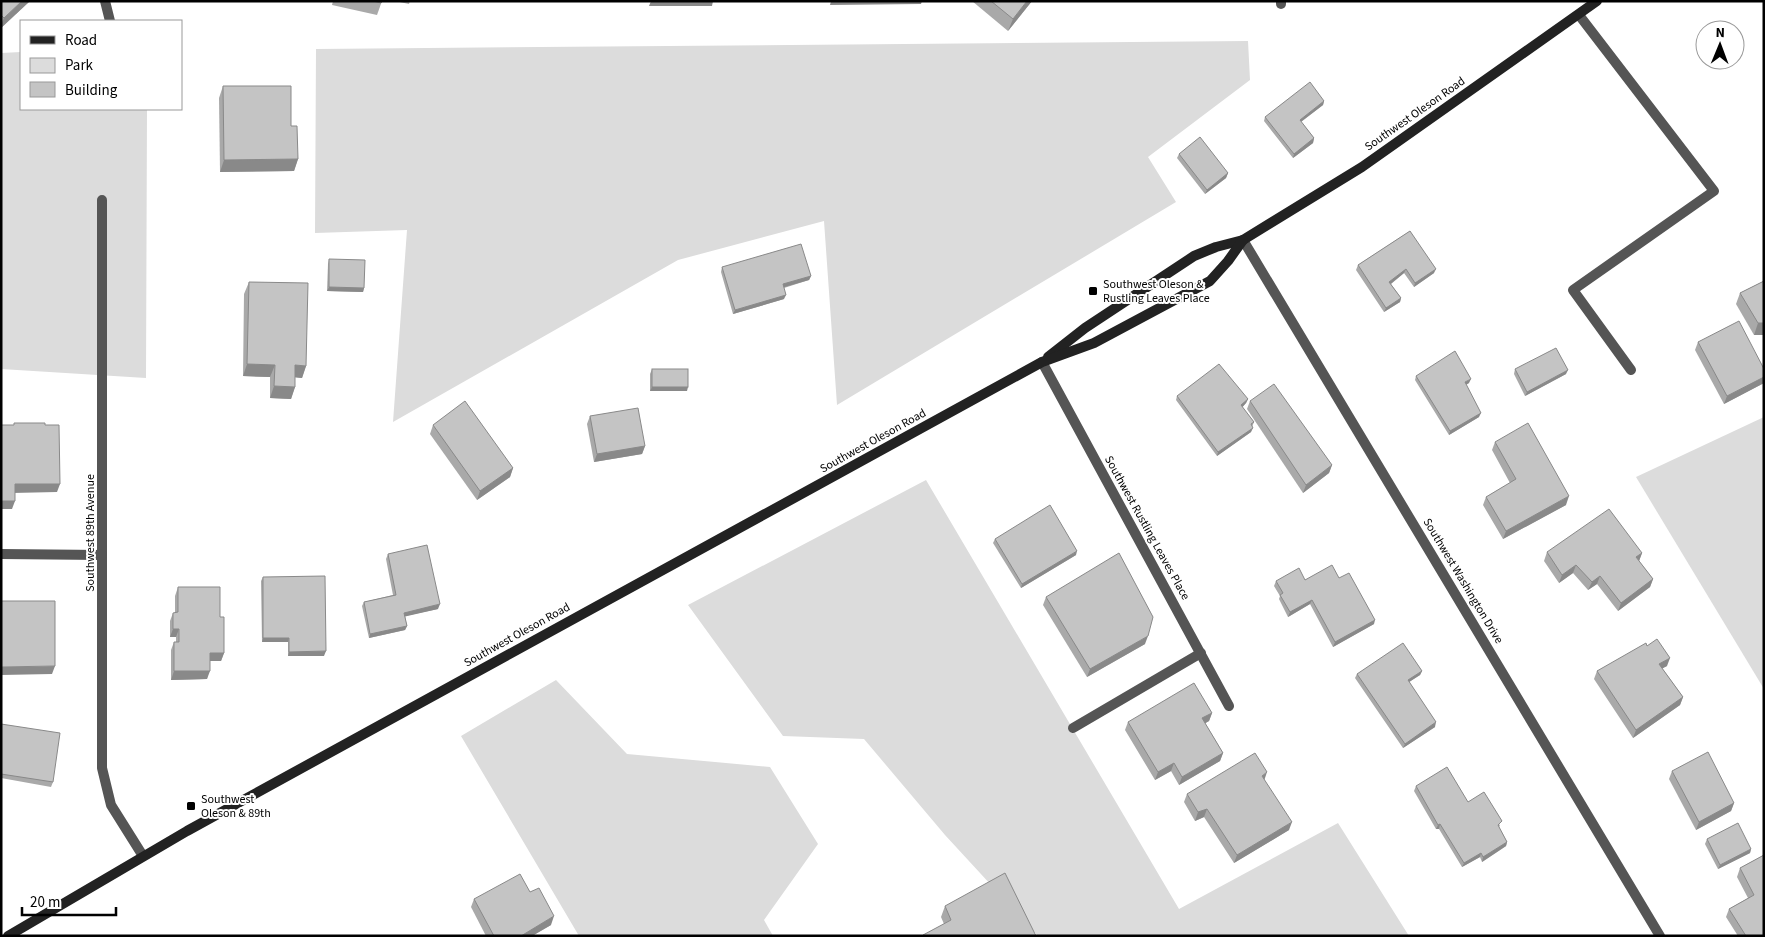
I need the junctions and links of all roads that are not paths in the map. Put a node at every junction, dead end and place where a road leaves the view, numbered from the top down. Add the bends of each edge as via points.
1 (105, 1) edge
2 (1597, 1) edge
3 (1579, 15) junction
4 (110, 20) edge
5 (102, 200) dead end
6 (1243, 240) junction
7 (1042, 362) junction
8 (1630, 370) dead end
9 (1, 554) edge
10 (102, 555) junction
11 (1201, 653) junction
12 (1229, 706) dead end
13 (1072, 728) dead end
14 (143, 856) junction
15 (8, 936) edge
16 (1660, 936) edge

1 - 4 street
2 - 3 main road, Southwest Oleson Road
3 - 6 main road, Southwest Oleson Road via 1362,167
3 - 8 street via 1714,191 1573,290
5 - 10 street, Southwest 89th Avenue
6 - 7 main road, Southwest Oleson Road via 1194,256 1085,328
6 - 7 main road, Southwest Oleson Road via 1210,281 1094,343
6 - 16 street, Southwest Washington Drive
7 - 11 street, Southwest Rustling Leaves Place
7 - 14 main road, Southwest Oleson Road
9 - 10 street
10 - 14 street, Southwest 89th Avenue via 102,768 111,805
11 - 12 street, Southwest Rustling Leaves Place
11 - 13 street
14 - 15 main road, Southwest Oleson Road

